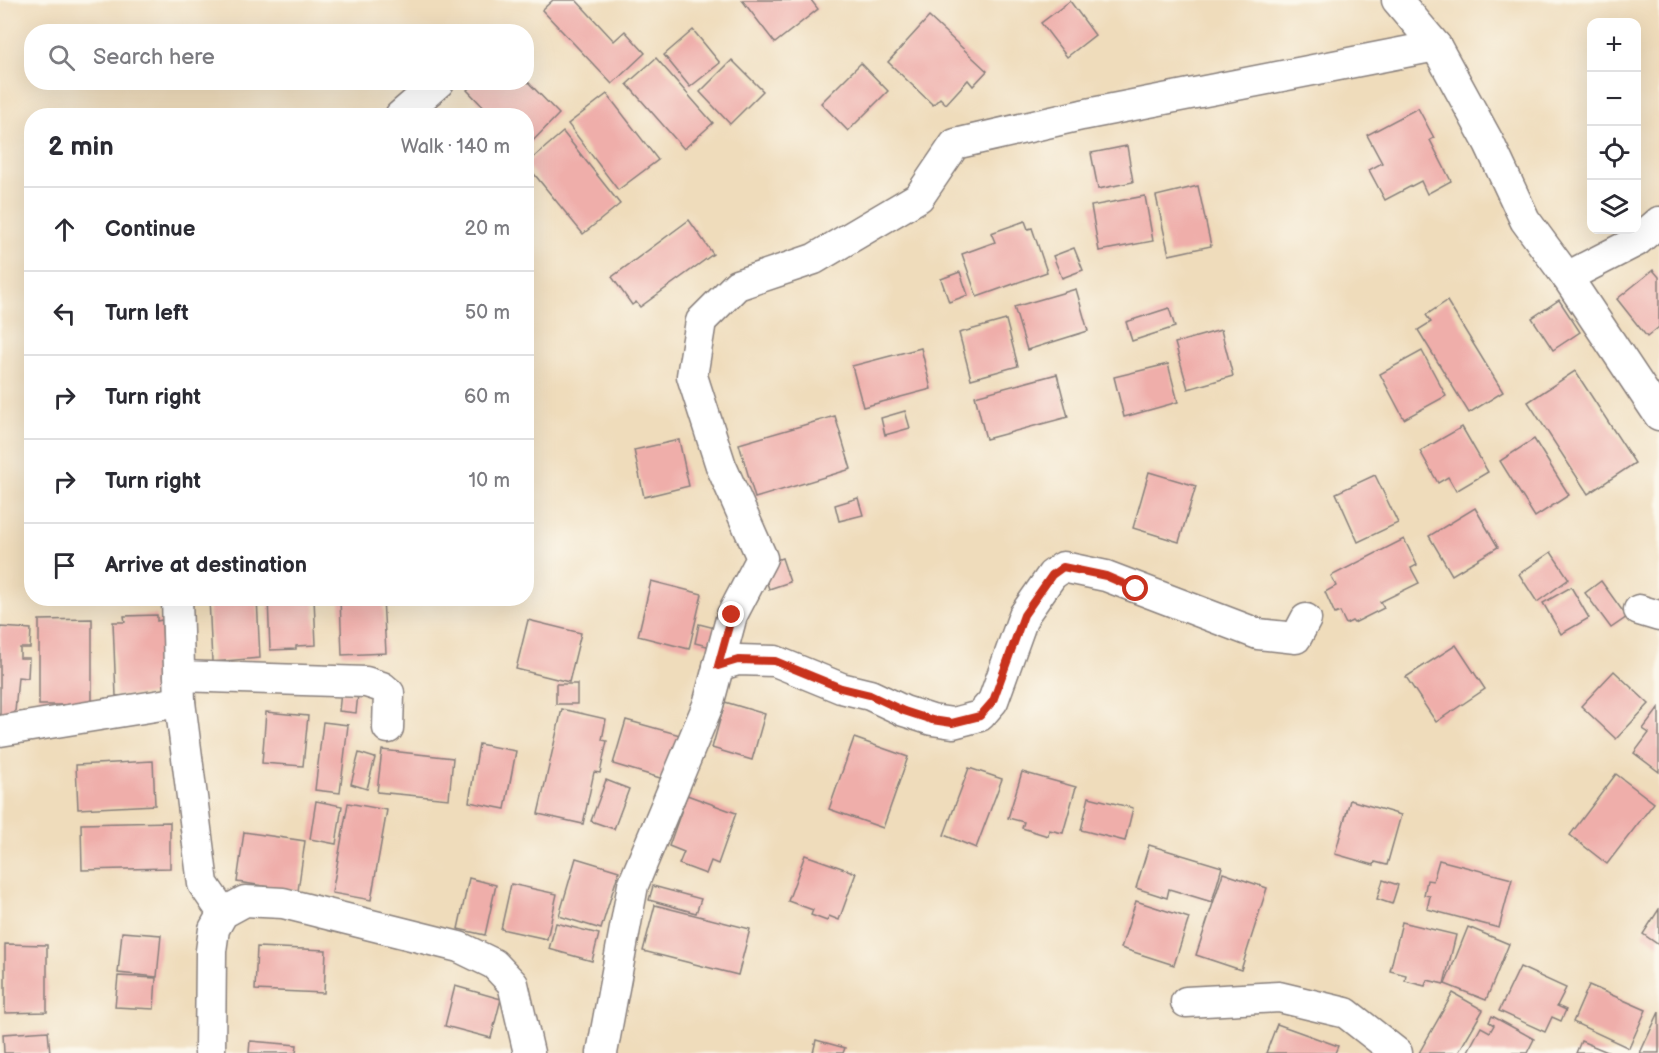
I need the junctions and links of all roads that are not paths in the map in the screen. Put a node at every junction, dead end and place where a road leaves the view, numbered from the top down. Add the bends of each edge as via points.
1 (1397, 0) edge
2 (1436, 46) junction
3 (430, 90) edge
4 (409, 108) edge
5 (1659, 222) edge
6 (1567, 277) junction
7 (1659, 415) edge
8 (177, 606) edge
9 (1306, 619) dead end
10 (718, 666) junction
11 (180, 689) junction
12 (387, 728) dead end
13 (0, 731) edge
14 (222, 912) junction
15 (1186, 1002) dead end
16 (210, 1053) edge
17 (529, 1053) edge
18 (602, 1053) edge
19 (1397, 1053) edge

1 - 2 street
2 - 6 street via 1489,143 1525,220
2 - 10 street via 1082,115 955,144 919,197 814,259 737,285 701,321 692,376 721,466 762,558 732,615
3 - 4 street
5 - 6 street via 1637,241
6 - 7 street
8 - 11 street
9 - 10 street via 1296,639 1258,634 1106,576 1063,567 1052,575 1024,615 993,701 980,716 952,723 904,711 775,661 738,660
10 - 18 street via 708,705 633,885
11 - 12 street via 366,682 389,693
11 - 13 street
11 - 14 street via 203,884
14 - 16 street via 214,929 211,951
14 - 17 street via 245,901 284,903 459,947 494,964 513,984
15 - 19 street via 1280,997 1346,1013

